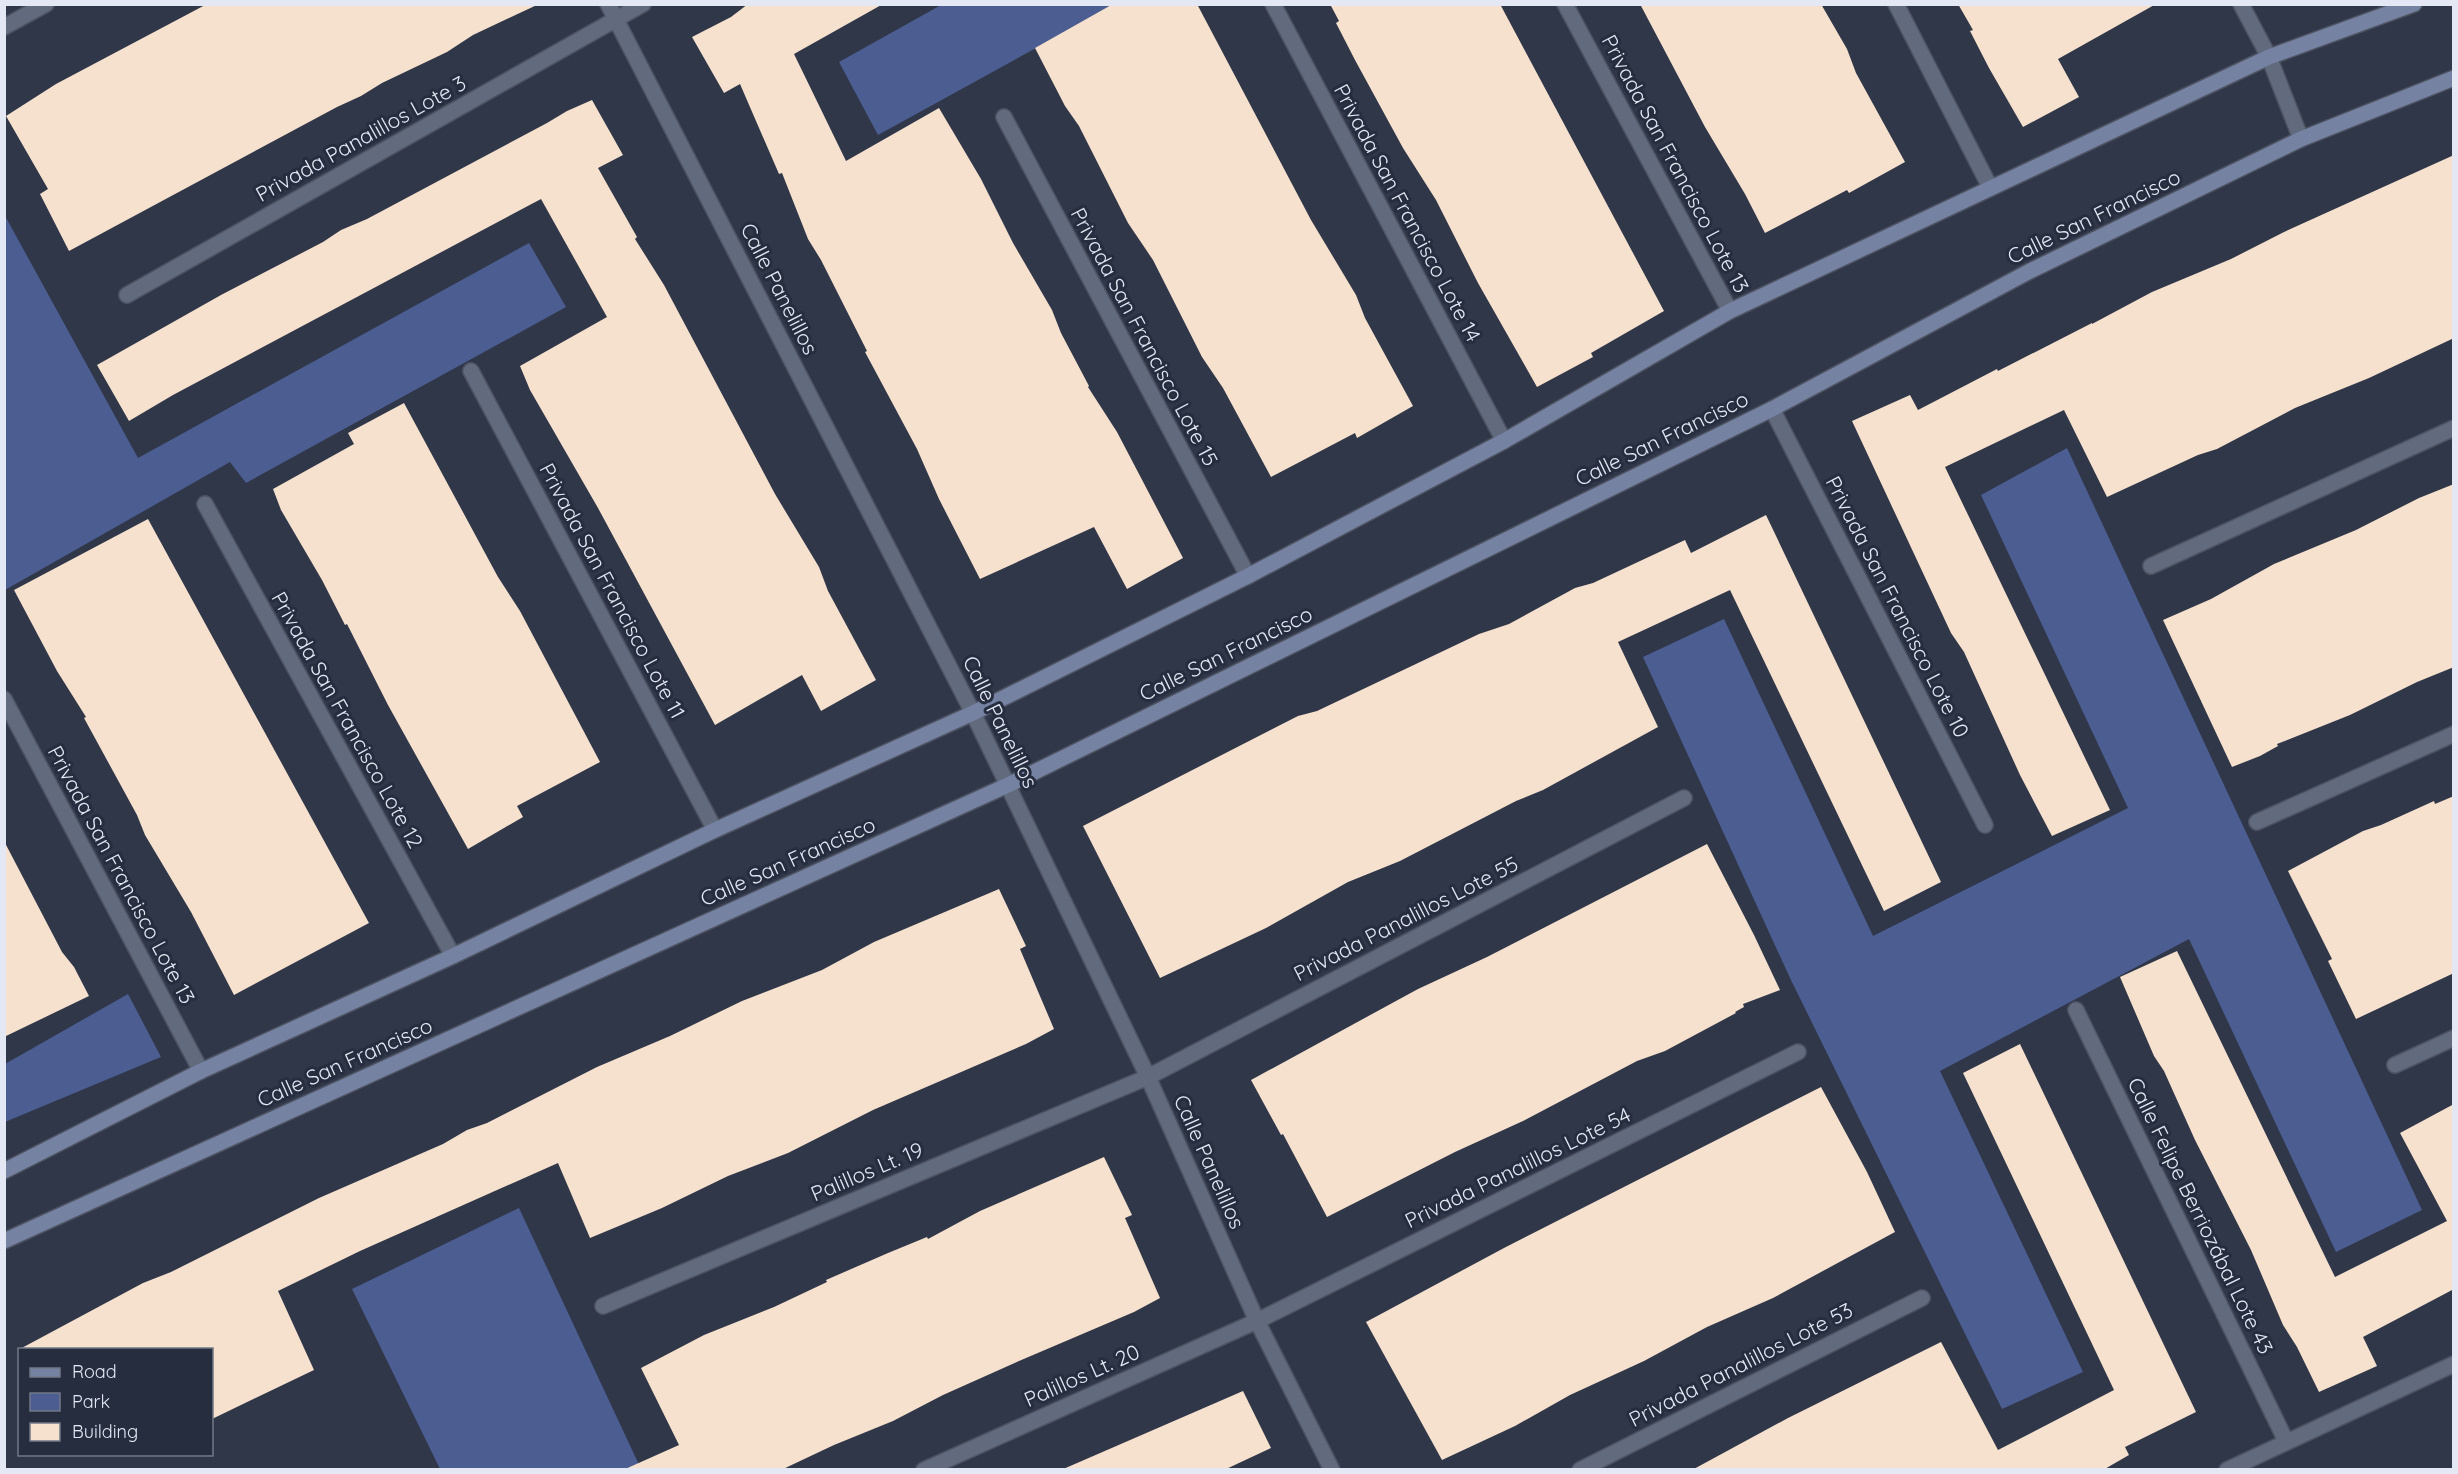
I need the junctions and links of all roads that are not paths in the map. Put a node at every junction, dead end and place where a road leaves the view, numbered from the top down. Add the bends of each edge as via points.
1 (46, 4) edge
2 (608, 4) edge
3 (643, 4) edge
4 (1273, 4) edge
5 (1565, 4) edge
6 (1896, 4) edge
7 (2241, 4) edge
8 (2414, 4) edge
9 (616, 20) junction
10 (4, 27) edge
11 (2269, 57) junction
12 (2454, 78) edge
13 (1004, 117) dead end
14 (2301, 139) junction
15 (1990, 187) junction
16 (127, 295) dead end
17 (1730, 311) junction
18 (471, 371) dead end
19 (1772, 409) junction
20 (2454, 428) edge
21 (1504, 441) junction
22 (205, 504) dead end
23 (2151, 566) dead end
24 (1248, 576) junction
25 (4, 699) edge
26 (974, 713) junction
27 (2454, 734) edge
28 (1008, 784) junction
29 (1684, 798) dead end
30 (2257, 822) dead end
31 (1985, 825) dead end
32 (715, 830) junction
33 (453, 956) junction
34 (2076, 1010) dead end
35 (2454, 1038) edge
36 (1798, 1052) dead end
37 (2395, 1065) dead end
38 (201, 1071) junction
39 (1148, 1077) junction
40 (4, 1171) edge
41 (4, 1242) edge
42 (1922, 1298) dead end
43 (603, 1306) dead end
44 (1257, 1321) junction
45 (2454, 1364) edge
46 (2286, 1441) junction
47 (924, 1470) edge
48 (1332, 1470) edge
49 (1580, 1470) edge
50 (2227, 1470) edge

1 - 10 street
2 - 9 street, Calle Panelillos
3 - 9 street, Privada Panalillos Lote 3
4 - 21 street, Privada San Francisco Lote 14
5 - 17 street, Privada San Francisco Lote 13
6 - 15 street
7 - 11 street
8 - 11 street
9 - 16 street, Privada Panalillos Lote 3
9 - 26 street, Calle Panelillos
11 - 14 street
11 - 15 street
12 - 14 street, Calle San Francisco
13 - 24 street, Privada San Francisco Lote 15
14 - 19 street, Calle San Francisco via 2030,271
15 - 17 street
17 - 21 street
18 - 32 street, Privada San Francisco Lote 11
19 - 28 street, Calle San Francisco
19 - 31 street, Privada San Francisco Lote 10
20 - 23 street
21 - 24 street
22 - 33 street, Privada San Francisco Lote 12
24 - 26 street
25 - 38 street, Privada San Francisco Lote 13
26 - 28 street, Calle Panelillos
26 - 32 street
27 - 30 street
28 - 39 street, Calle Panelillos
28 - 41 street, Calle San Francisco
29 - 39 street, Privada Panalillos Lote 55
32 - 33 street
33 - 38 street
34 - 46 street, Calle Felipe Berriozábal Lote 43
35 - 37 street
36 - 44 street, Privada Panalillos Lote 54
38 - 40 street
39 - 43 street, Palillos Lt. 19
39 - 44 street, Calle Panelillos
42 - 49 street, Privada Panalillos Lote 53
44 - 47 street, Palillos Lt. 20
44 - 48 street, Calle Panelillos
45 - 46 street
46 - 50 street

